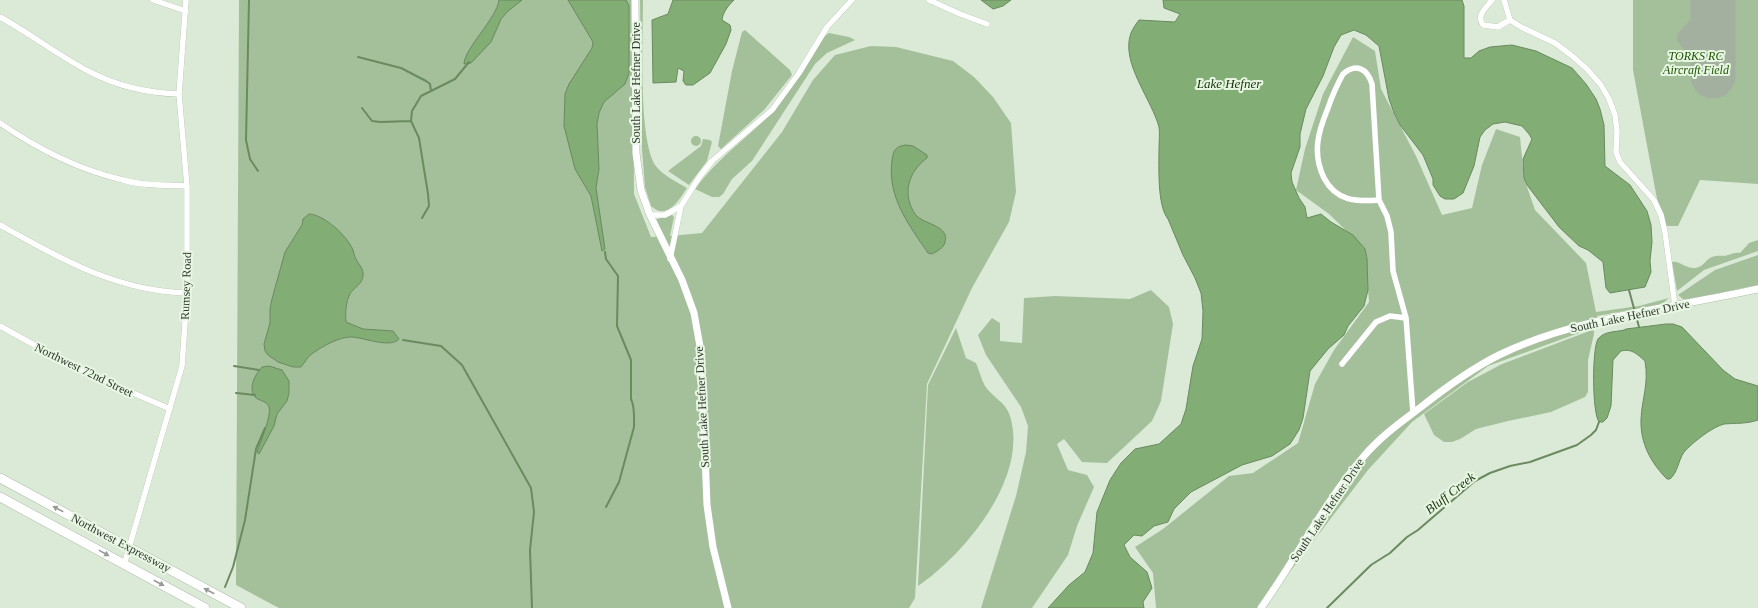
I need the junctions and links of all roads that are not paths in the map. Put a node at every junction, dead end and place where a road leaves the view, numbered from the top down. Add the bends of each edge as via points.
1 (153, 0) edge
2 (186, 0) edge
3 (635, 0) edge
4 (852, 0) edge
5 (929, 0) edge
6 (1492, 0) edge
7 (1504, 0) edge
8 (186, 11) junction
9 (0, 18) edge
10 (1510, 20) junction
11 (987, 24) dead end
12 (179, 94) junction
13 (0, 123) edge
14 (187, 186) junction
15 (1379, 200) junction
16 (681, 206) junction
17 (650, 215) junction
18 (0, 225) edge
19 (670, 259) junction
20 (1758, 289) edge
21 (187, 293) junction
22 (1675, 306) junction
23 (1406, 318) junction
24 (0, 326) edge
25 (1342, 364) dead end
26 (170, 409) junction
27 (1413, 413) junction
28 (0, 478) edge
29 (0, 497) edge
30 (130, 548) junction
31 (124, 564) junction
32 (205, 608) edge
33 (240, 608) edge
34 (728, 608) edge
35 (1261, 608) edge

1 - 8 street
2 - 8 street, Rumsey Road
3 - 17 street, South Lake Hefner Drive via 636,153 641,190
4 - 16 street via 827,26 799,73 772,110 712,161
5 - 11 street
6 - 10 street via 1480,16 1483,25 1498,26
7 - 10 street
8 - 12 street, Rumsey Road
9 - 12 street via 91,72 133,88
10 - 22 street via 1555,43 1587,69 1604,90 1615,115 1616,152 1620,162 1654,200 1661,216
12 - 14 street, Rumsey Road
13 - 14 street via 53,154 101,174 142,184
14 - 21 street, Rumsey Road
15 - 15 street via 1372,84 1369,74 1365,71 1348,69 1339,81 1319,129 1318,163 1327,183 1342,197 1352,200
15 - 23 street via 1391,232 1392,271
16 - 17 street via 665,215
16 - 19 street
17 - 19 street, South Lake Hefner Drive
18 - 21 street via 92,273 134,286
19 - 34 street, South Lake Hefner Drive via 682,280 694,312 701,352 707,505 713,547
20 - 22 street, South Lake Hefner Drive
21 - 26 street, Rumsey Road via 182,366
22 - 27 street, South Lake Hefner Drive via 1584,324 1522,345 1465,375
23 - 25 street via 1390,316 1376,322
23 - 27 street
24 - 26 street, Northwest 72nd Street via 78,369
26 - 30 street, Rumsey Road
27 - 35 street, South Lake Hefner Drive via 1392,427 1363,457
30 -> 28 highway, Northwest Expressway
29 -> 31 highway, Northwest Expressway
30 - 31 street, Rumsey Road
33 -> 30 highway, Northwest Expressway
31 -> 32 highway, Northwest Expressway

